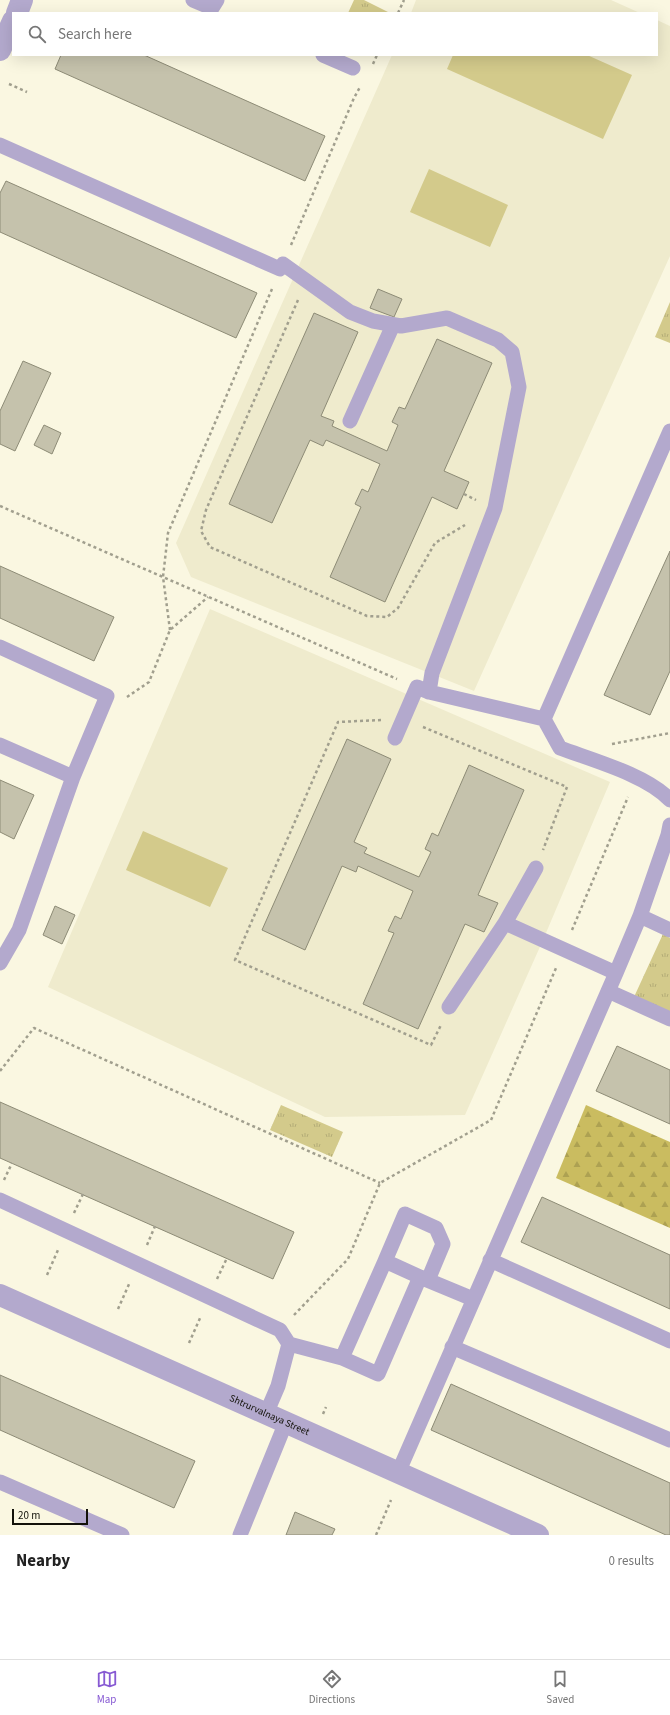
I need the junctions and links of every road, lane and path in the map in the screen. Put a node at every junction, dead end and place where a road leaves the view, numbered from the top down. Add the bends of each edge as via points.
1 (22, 0) edge
2 (193, 0) edge
3 (404, 0) edge
4 (218, 7) edge
5 (17, 12) edge
6 (398, 12) edge
7 (12, 23) edge
8 (0, 50) edge
9 (325, 56) edge
10 (353, 68) dead end
11 (9, 84) dead end
12 (361, 86) dead end
13 (28, 92) dead end
14 (0, 145) edge
15 (282, 266) junction
16 (307, 281) junction
17 (393, 325) junction
18 (350, 421) dead end
19 (670, 431) edge
20 (0, 506) edge
21 (495, 508) junction
22 (163, 577) junction
23 (208, 596) junction
24 (170, 630) junction
25 (0, 647) edge
26 (423, 690) junction
27 (107, 696) junction
28 (403, 718) junction
29 (544, 720) junction
30 (670, 733) edge
31 (395, 738) dead end
32 (0, 744) edge
33 (609, 744) dead end
34 (73, 776) junction
35 (636, 777) junction
36 (670, 800) edge
37 (670, 825) edge
38 (536, 868) joint
39 (640, 916) junction
40 (505, 923) junction
41 (670, 930) edge
42 (564, 950) junction
43 (0, 963) edge
44 (616, 973) junction
45 (608, 991) junction
46 (449, 1007) joint
47 (670, 1019) edge
48 (0, 1071) edge
49 (12, 1163) dead end
50 (3, 1182) dead end
51 (380, 1183) junction
52 (0, 1200) edge
53 (66, 1231) junction
54 (490, 1260) junction
55 (385, 1261) junction
56 (138, 1264) junction
57 (47, 1275) dead end
58 (424, 1278) junction
59 (0, 1295) edge
60 (209, 1297) junction
61 (473, 1300) junction
62 (118, 1309) dead end
63 (280, 1330) junction
64 (670, 1341) edge
65 (189, 1343) dead end
66 (289, 1344) junction
67 (452, 1347) junction
68 (342, 1358) junction
69 (276, 1418) junction
70 (670, 1440) edge
71 (398, 1473) junction
72 (0, 1482) edge
73 (391, 1500) dead end
74 (122, 1535) edge
75 (240, 1535) edge
76 (376, 1535) edge
77 (538, 1535) edge

1 - 5 street
2 - 4 lane
3 - 6 path
7 - 8 street
9 - 10 lane
11 - 13 path
12 - 15 path
14 - 15 lane
15 - 16 lane
15 - 22 path via 168,533
16 - 17 lane via 350,312
16 - 21 path via 206,510 201,531 210,547 367,616 387,617 398,608 435,543
17 - 18 lane
17 - 21 lane via 401,326 447,318 498,340 512,352 519,387
19 - 29 lane
20 - 22 path
21 - 26 lane via 432,673
22 - 23 path
22 - 24 path
23 - 24 path
23 - 26 path
24 - 27 path via 149,682 129,697
25 - 27 lane
26 - 28 lane
26 - 29 lane
27 - 34 lane
28 - 31 lane
28 - 38 path via 567,786
28 - 46 path via 338,722 235,960 431,1045
29 - 35 lane via 560,748
30 - 33 path
32 - 34 lane
34 - 43 lane via 19,930
35 - 36 lane via 661,790
35 - 42 path
37 - 39 lane
38 - 40 lane
39 - 41 lane
39 - 44 lane
40 - 42 lane
40 - 46 lane
42 - 44 lane
42 - 51 path via 491,1120
44 - 45 lane
45 - 47 lane
45 - 54 lane
48 - 51 path via 34,1028
49 - 50 path
51 - 63 path via 348,1259
52 - 53 lane
53 - 56 lane
53 - 57 path
54 - 61 lane
54 - 64 lane
55 - 58 lane
55 - 58 lane via 405,1214 436,1228 443,1244
55 - 68 lane
56 - 60 lane
56 - 62 path
58 - 61 lane
58 - 68 lane via 378,1374
59 - 69 street, Shtrurvalnaya Street
60 - 63 lane
60 - 65 path
61 - 67 lane
63 - 66 lane
66 - 68 lane
66 - 69 lane via 278,1386
67 - 70 lane
67 - 71 lane
69 - 71 street, Shtrurvalnaya Street
69 - 75 lane
71 - 77 street, Shtrurvalnaya Street
72 - 74 lane
73 - 76 path

